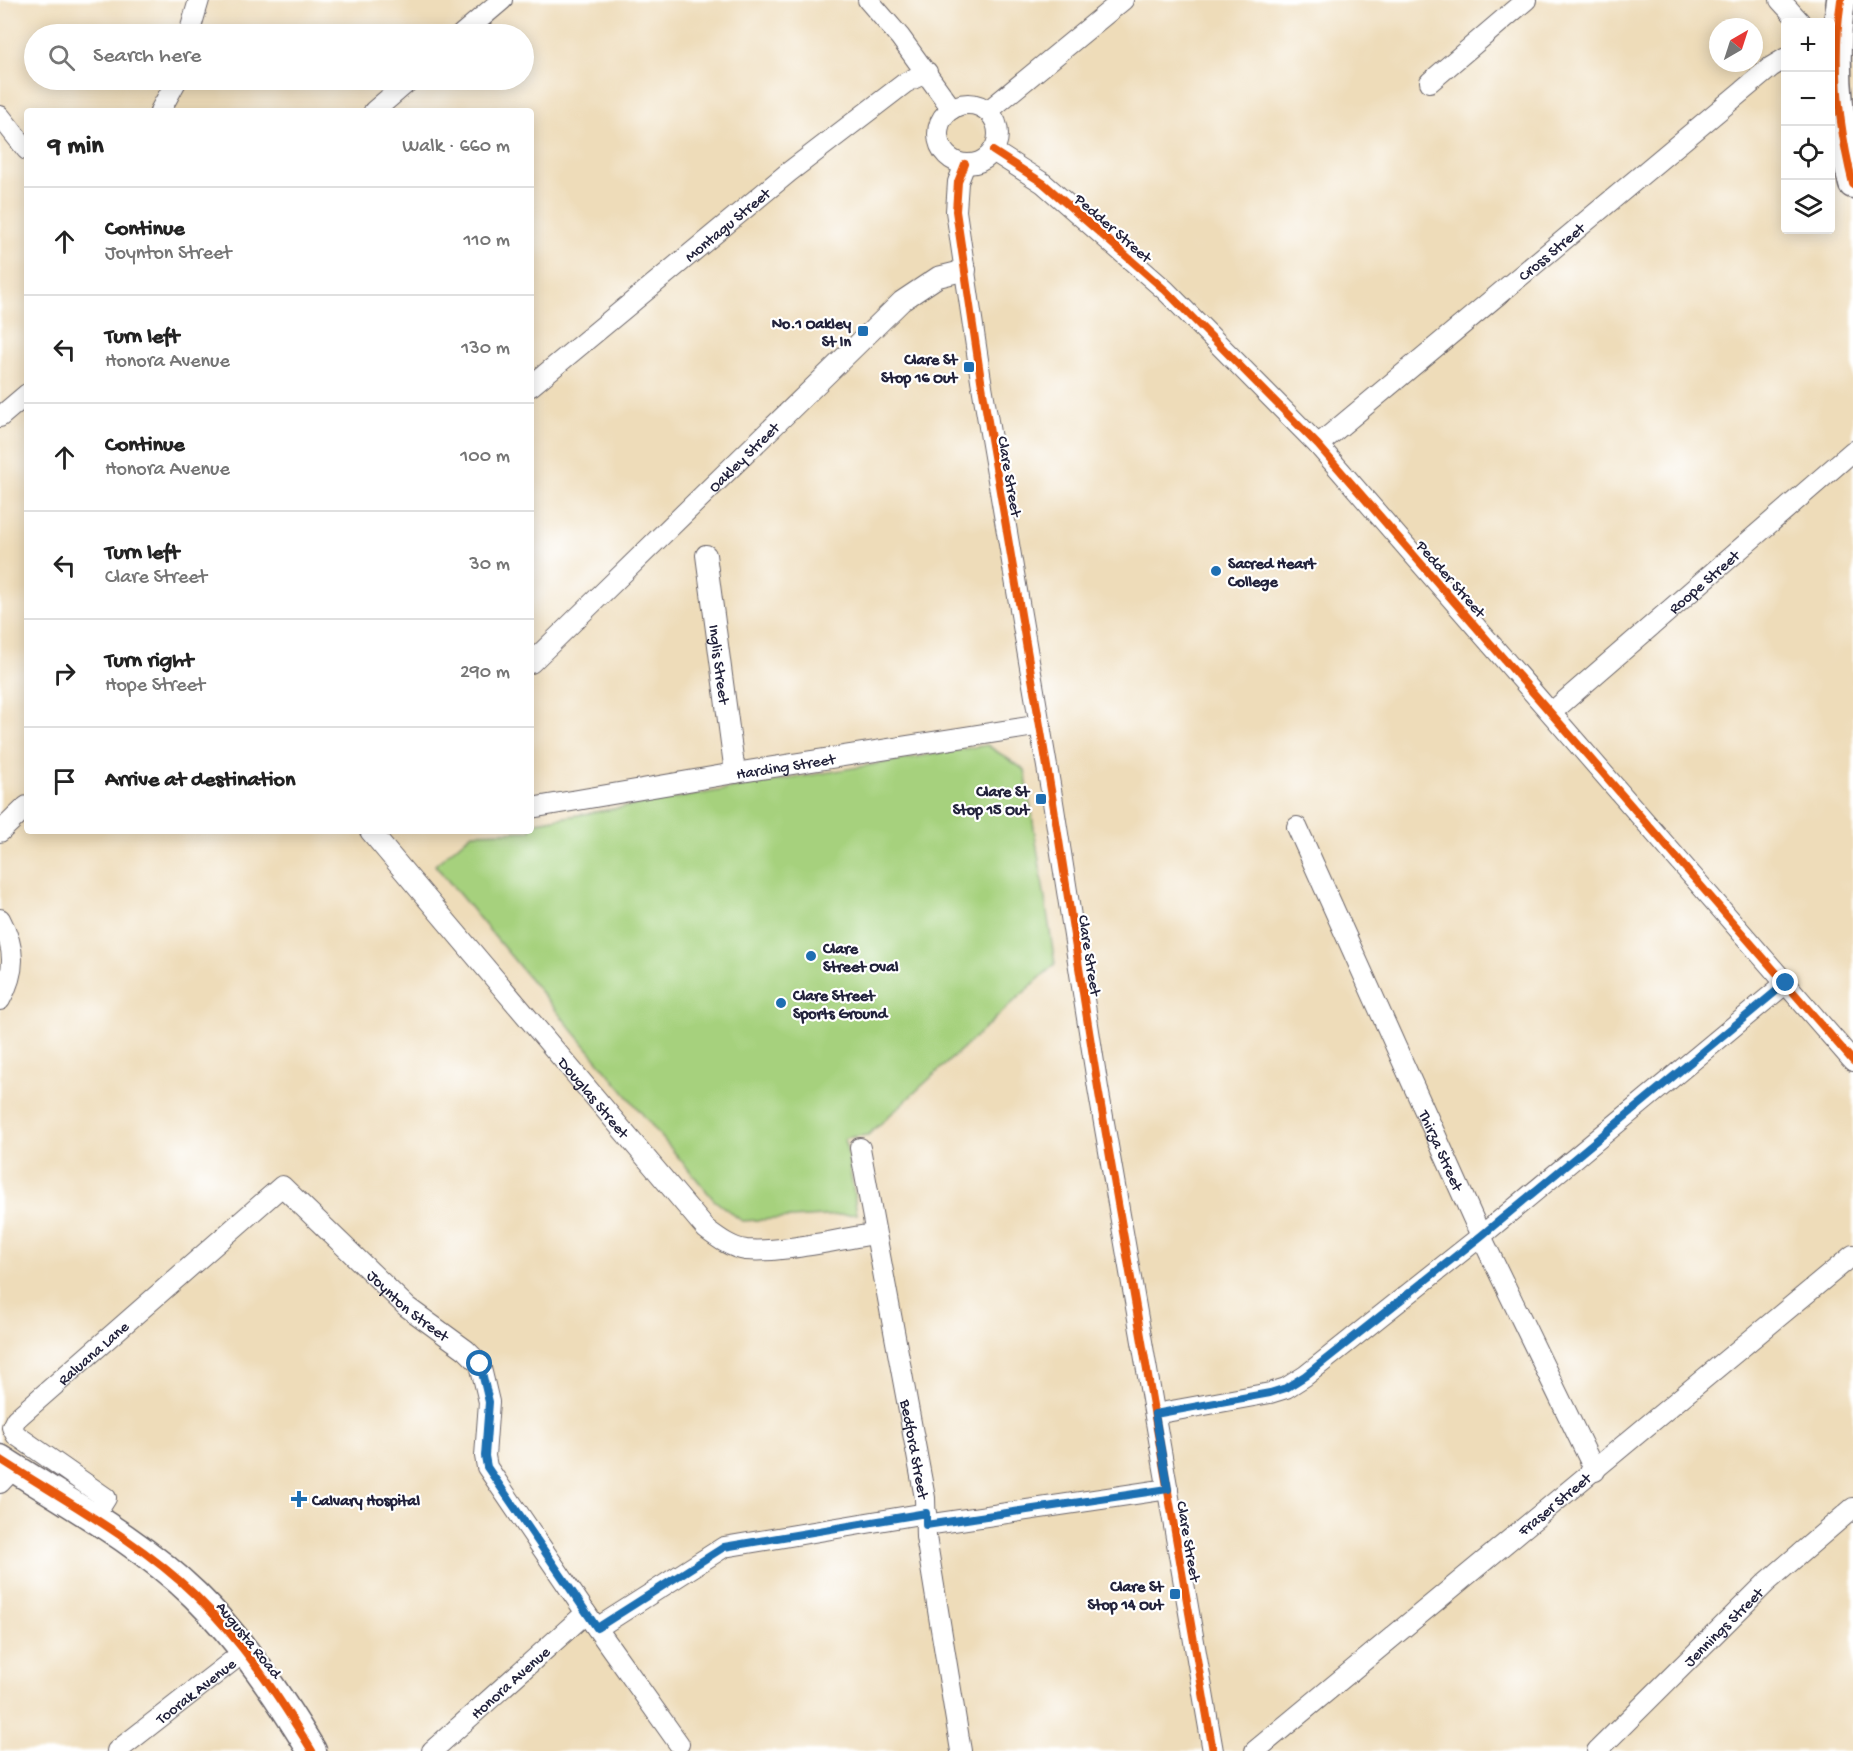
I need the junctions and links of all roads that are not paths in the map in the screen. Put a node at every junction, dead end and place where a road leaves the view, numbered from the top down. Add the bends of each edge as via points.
1 (199, 0) edge
2 (502, 0) edge
3 (868, 0) edge
4 (1123, 0) edge
5 (1526, 0) edge
6 (1780, 0) edge
7 (1841, 0) edge
8 (1796, 18) edge
9 (192, 24) edge
10 (474, 24) edge
11 (1835, 27) edge
12 (1835, 58) edge
13 (1778, 63) edge
14 (927, 72) junction
15 (1430, 82) dead end
16 (172, 90) edge
17 (398, 90) edge
18 (162, 108) edge
19 (377, 108) edge
20 (952, 109) junction
21 (988, 111) junction
22 (0, 116) edge
23 (24, 146) edge
24 (993, 151) junction
25 (965, 164) junction
26 (1853, 184) edge
27 (966, 270) junction
28 (534, 384) edge
29 (24, 397) edge
30 (0, 417) edge
31 (1318, 445) junction
32 (1853, 451) edge
33 (705, 555) dead end
34 (534, 660) edge
35 (1552, 712) junction
36 (1041, 725) junction
37 (735, 773) junction
38 (534, 807) edge
39 (24, 809) edge
40 (1297, 827) dead end
41 (0, 832) edge
42 (373, 834) edge
43 (0, 919) edge
44 (1786, 983) junction
45 (0, 1000) edge
46 (1853, 1062) edge
47 (860, 1148) dead end
48 (282, 1186) joint
49 (875, 1234) junction
50 (1481, 1236) junction
51 (1853, 1255) edge
52 (1155, 1414) junction
53 (5, 1470) edge
54 (1595, 1471) junction
55 (1168, 1489) junction
56 (1853, 1508) edge
57 (93, 1519) junction
58 (926, 1519) junction
59 (591, 1621) junction
60 (245, 1651) junction
61 (679, 1744) dead end
62 (117, 1751) edge
63 (312, 1751) edge
64 (432, 1751) edge
65 (961, 1751) edge
66 (1213, 1751) edge
67 (1255, 1751) edge
68 (1597, 1751) edge

1 - 9 street
2 - 10 street
3 - 14 street
4 - 21 street
5 - 15 street
6 - 8 street
7 - 11 main road
12 - 26 main road via 1843,144
13 - 31 street, Cross Street
14 - 20 street
14 - 28 street, Montagu Street via 905,83 789,172
16 - 18 street
17 - 19 street
20 - 21 street via 970,104
20 - 25 street via 940,123 939,141 949,157
21 - 24 street via 997,126
22 - 23 street
24 - 25 street via 981,161
24 - 31 street, Pedder Street via 1043,183 1165,290
25 - 27 street, Clare Street via 958,182 956,211
27 - 34 street, Oakley Street via 938,277 902,301
27 - 36 street, Clare Street via 981,380
29 - 30 street
31 - 35 street, Pedder Street
32 - 35 street, Roope Street
33 - 37 street, Inglis Street
35 - 44 street, Pedder Street
36 - 37 street, Harding Street
36 - 52 street, Clare Street via 1098,1088
37 - 38 street, Harding Street
39 - 41 street
40 - 50 street, Thirza Street
42 - 49 street, Douglas Street via 706,1229 745,1250
43 - 45 street via 14,951 13,968
44 - 46 street, Pedder Street
44 - 50 street
47 - 49 street, Bedford Street
48 - 57 street, Raluana Lane via 16,1419 12,1427 16,1435 106,1498
48 - 59 street, Joynton Street via 406,1307 480,1364 489,1402 487,1467
49 - 58 street, Bedford Street
50 - 52 street via 1286,1388
50 - 54 street, Thirza Street
51 - 54 street, Fraser Street
52 - 55 street, Clare Street
53 - 57 main road, Augusta Road
54 - 67 street, Fraser Street
55 - 58 street, Honora Avenue
55 - 66 street, Clare Street
56 - 68 street, Jennings Street via 1759,1590
57 - 60 main road, Augusta Road via 194,1594
58 - 59 street, Honora Avenue via 724,1547
58 - 65 street, Bedford Street
59 - 61 street, Joynton Street
59 - 64 street, Honora Avenue
60 - 62 street, Toorak Avenue
60 - 63 main road, Augusta Road

